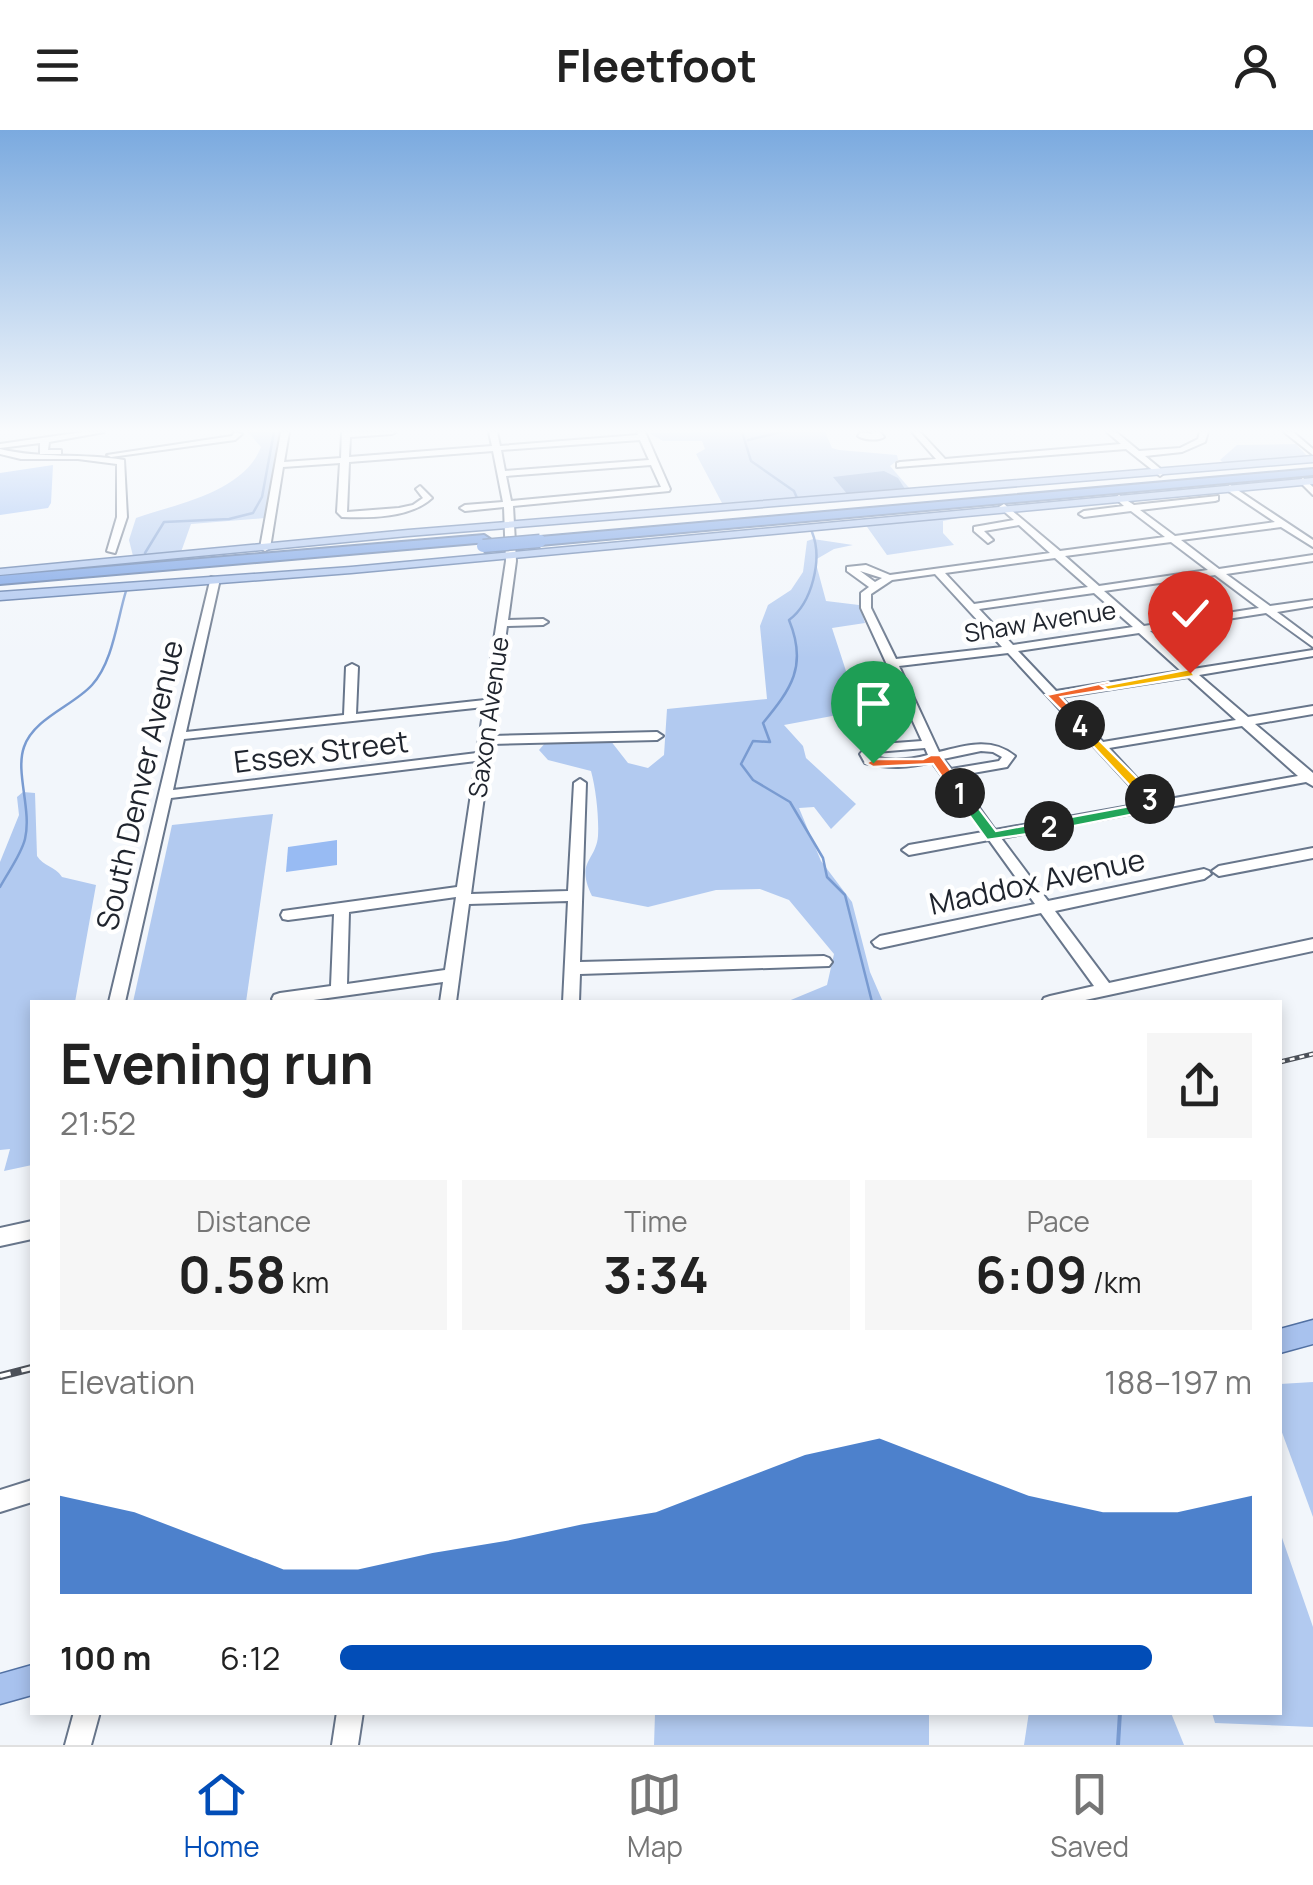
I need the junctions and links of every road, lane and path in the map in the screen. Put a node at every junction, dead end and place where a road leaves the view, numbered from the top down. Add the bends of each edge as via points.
1 (122, 507) edge
2 (272, 507) edge
3 (342, 507) edge
4 (413, 507) edge
5 (469, 507) edge
6 (509, 507) edge
7 (721, 507) edge
8 (855, 507) edge
9 (905, 507) edge
10 (1000, 507) edge
11 (1004, 507) edge
12 (1135, 507) edge
13 (1258, 507) edge
14 (464, 508) dead end
15 (1131, 508) junction
16 (1084, 514) dead end
17 (1020, 522) junction
18 (511, 524) junction
19 (1282, 524) junction
20 (540, 537) junction
21 (1172, 539) junction
22 (988, 540) dead end
23 (1313, 544) edge
24 (264, 548) junction
25 (112, 551) junction
26 (1058, 554) junction
27 (511, 556) junction
28 (1313, 558) edge
29 (80, 566) junction
30 (136, 568) junction
31 (937, 570) junction
32 (1217, 572) junction
33 (888, 578) junction
34 (214, 579) junction
35 (0, 584) edge
36 (874, 586) junction
37 (1098, 590) junction
38 (1313, 603) edge
39 (972, 608) junction
40 (1268, 610) junction
41 (543, 622) dead end
42 (501, 624) junction
43 (1141, 628) junction
44 (1313, 644) edge
45 (1010, 649) junction
46 (1313, 653) edge
47 (892, 663) junction
48 (352, 667) dead end
49 (1190, 673) junction
50 (1052, 695) junction
51 (490, 703) junction
52 (1313, 710) edge
53 (350, 716) junction
54 (1245, 722) junction
55 (180, 736) junction
56 (658, 736) dead end
57 (485, 740) junction
58 (928, 744) junction
59 (1100, 746) junction
60 (482, 756) junction
61 (936, 758) junction
62 (946, 774) junction
63 (1311, 779) edge
64 (580, 783) dead end
65 (165, 795) junction
66 (1156, 806) junction
67 (992, 837) junction
68 (909, 850) dead end
69 (1313, 853) edge
70 (463, 895) junction
71 (575, 896) junction
72 (342, 908) junction
73 (1045, 909) junction
74 (288, 915) dead end
75 (880, 942) dead end
76 (1313, 945) edge
77 (824, 962) dead end
78 (572, 968) junction
79 (452, 975) junction
80 (1105, 990) junction
81 (339, 992) junction
82 (280, 999) dead end
83 (117, 1000) edge
84 (448, 1000) edge
85 (571, 1000) edge
86 (1059, 1000) edge
87 (30, 1230) edge
88 (0, 1237) edge
89 (1313, 1332) edge
90 (1282, 1341) edge
91 (30, 1492) edge
92 (0, 1501) edge
93 (30, 1681) edge
94 (0, 1689) edge
95 (87, 1715) edge
96 (350, 1715) edge
97 (78, 1745) edge
98 (345, 1745) edge

1 - 25 street
2 - 24 street
3 - 4 street via 345,515
5 - 14 street
6 - 18 street, Saxon Avenue
7 - 18 main road
8 - 20 highway
9 - 20 highway
10 - 27 main road
11 - 17 street
12 - 15 street
13 - 19 street
15 - 16 street
15 - 21 street
17 - 22 street via 977,528
17 - 26 street
18 - 24 main road
18 - 27 street, Saxon Avenue
19 - 21 street
19 - 23 street
20 - 30 highway, bridge
21 - 26 street
21 - 32 street
24 - 30 main road
25 - 29 main road
25 - 30 main road
26 - 31 street
26 - 37 street
27 - 34 main road
27 - 42 street, Saxon Avenue
28 - 32 street
29 - 30 main road
29 - 35 main road
30 - 35 highway
31 - 33 street
31 - 39 street
32 - 37 street
32 - 40 street
33 - 36 street
33 - 36 street via 850,569
34 - 35 main road
34 - 55 street, South Denver Avenue
36 - 47 street via 864,600
37 - 39 street
37 - 43 street
38 - 40 street, Shaw Avenue
39 - 45 street
40 - 43 street, Shaw Avenue
40 - 44 street
41 - 42 street
42 - 51 street, Saxon Avenue
43 - 45 street, Shaw Avenue
43 - 49 street
45 - 47 street, Shaw Avenue
45 - 50 street
46 - 49 street
47 - 58 street
48 - 53 street
49 - 50 street
49 - 54 street
50 - 59 street
51 - 53 street
51 - 57 street, Saxon Avenue
52 - 54 street
53 - 55 street
54 - 59 street
54 - 63 street
55 - 65 street, South Denver Avenue
56 - 57 street
57 - 60 street, Saxon Avenue
58 - 61 street
58 - 61 street via 866,754 881,765
59 - 66 street
60 - 65 street, Essex Street
60 - 70 street, Saxon Avenue
61 - 62 street
61 - 62 street via 984,747 1009,756 1003,764
62 - 67 street
63 - 66 street
64 - 71 street
65 - 83 street, South Denver Avenue
66 - 67 street
67 - 68 street
67 - 73 street
69 - 73 street, Maddox Avenue
70 - 71 street
70 - 72 street
70 - 79 street, Saxon Avenue
71 - 78 street
72 - 74 street
72 - 81 street
73 - 75 street, Maddox Avenue
73 - 80 street
76 - 80 street
77 - 78 street
78 - 85 street
79 - 81 street
79 - 84 street, Saxon Avenue
80 - 86 street
81 - 82 street
87 - 88 street
89 - 90 main road
91 - 92 street
93 - 94 main road
95 - 97 street
96 - 98 street

